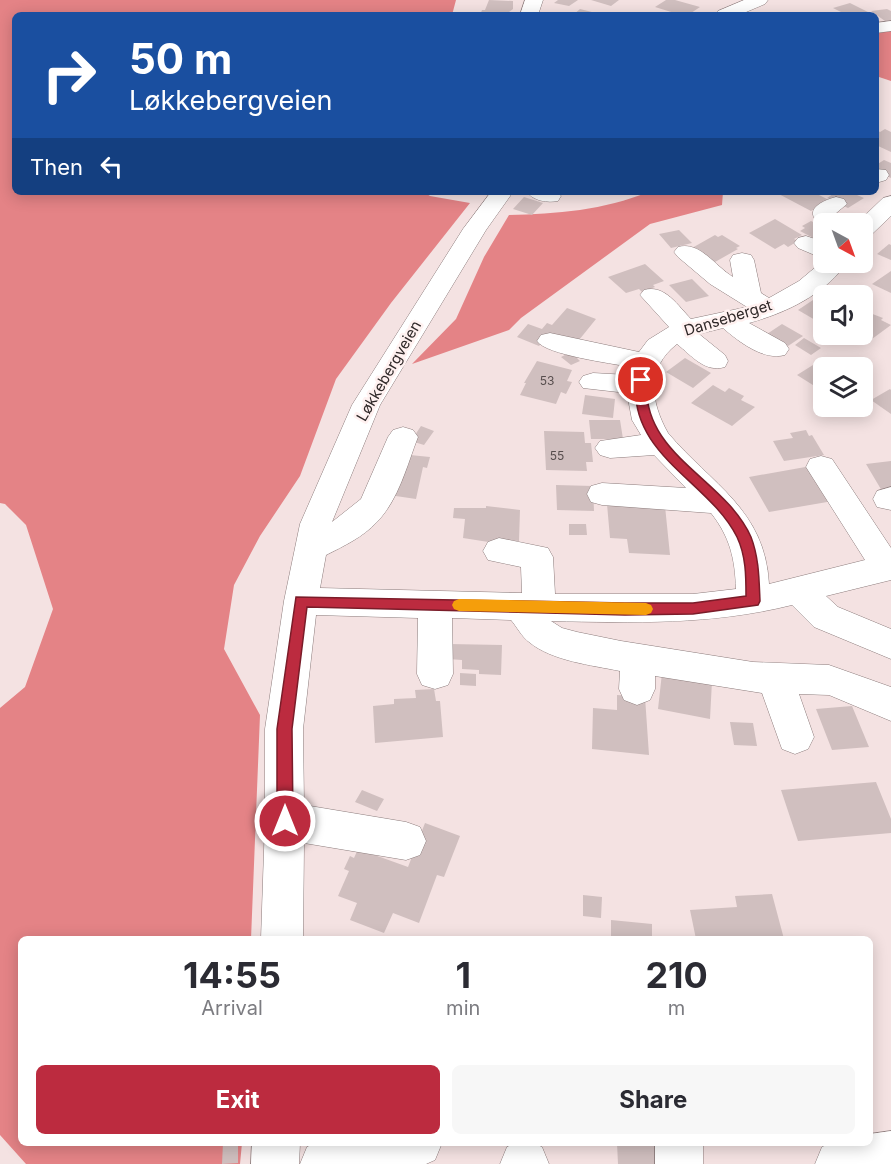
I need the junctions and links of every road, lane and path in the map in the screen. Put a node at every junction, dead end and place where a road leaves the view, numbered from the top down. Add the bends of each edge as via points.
1 (759, 0) edge
2 (731, 12) edge
3 (500, 195) edge
4 (883, 195) edge
5 (873, 225) edge
6 (686, 252) dead end
7 (742, 260) dead end
8 (813, 292) edge
9 (653, 295) dead end
10 (758, 302) junction
11 (727, 319) junction
12 (683, 331) junction
13 (550, 341) dead end
14 (776, 349) dead end
15 (715, 361) dead end
16 (643, 374) junction
17 (593, 382) dead end
18 (403, 437) dead end
19 (660, 444) junction
20 (610, 448) dead end
21 (821, 467) dead end
22 (602, 494) dead end
23 (717, 502) junction
24 (310, 549) junction
25 (499, 551) dead end
26 (889, 568) edge
27 (799, 591) junction
28 (300, 601) junction
29 (753, 601) junction
30 (435, 604) junction
31 (530, 606) junction
32 (891, 644) edge
33 (435, 674) dead end
34 (776, 680) junction
35 (891, 705) edge
36 (795, 737) dead end
37 (285, 821) junction
38 (406, 841) dead end
39 (282, 936) edge
40 (276, 1146) edge
41 (405, 1146) edge
42 (679, 1146) edge
43 (891, 1155) edge
44 (275, 1164) edge
45 (324, 1164) edge
46 (679, 1164) edge
47 (839, 1164) edge

1 - 2 street
3 - 24 street, Løkkebergveien via 475,228 366,405 316,524
4 - 5 street
6 - 10 street via 712,274
7 - 10 street
8 - 10 street, Danseberget
9 - 12 street
10 - 11 street, Danseberget
11 - 12 street, Danseberget
11 - 14 street
12 - 15 street
12 - 16 street, Danseberget via 656,347
13 - 16 street via 589,349
16 - 17 street
16 - 19 street via 645,416
18 - 24 street via 368,513
19 - 20 street
19 - 23 street
21 - 26 street
22 - 23 street
23 - 29 street via 744,537 752,561
24 - 28 street, Løkkebergveien
25 - 31 street via 537,557
26 - 27 street
27 - 29 street
27 - 32 street via 826,617
28 - 30 street
28 - 37 street, Løkkebergveien via 284,729
29 - 31 street via 693,608
30 - 31 street
30 - 33 street
31 - 34 street via 539,631 551,639 638,674
34 - 35 street via 828,680
34 - 36 street
37 - 38 street
37 - 39 street, Løkkebergveien
40 - 44 street
41 - 45 street
42 - 46 street
43 - 47 street

